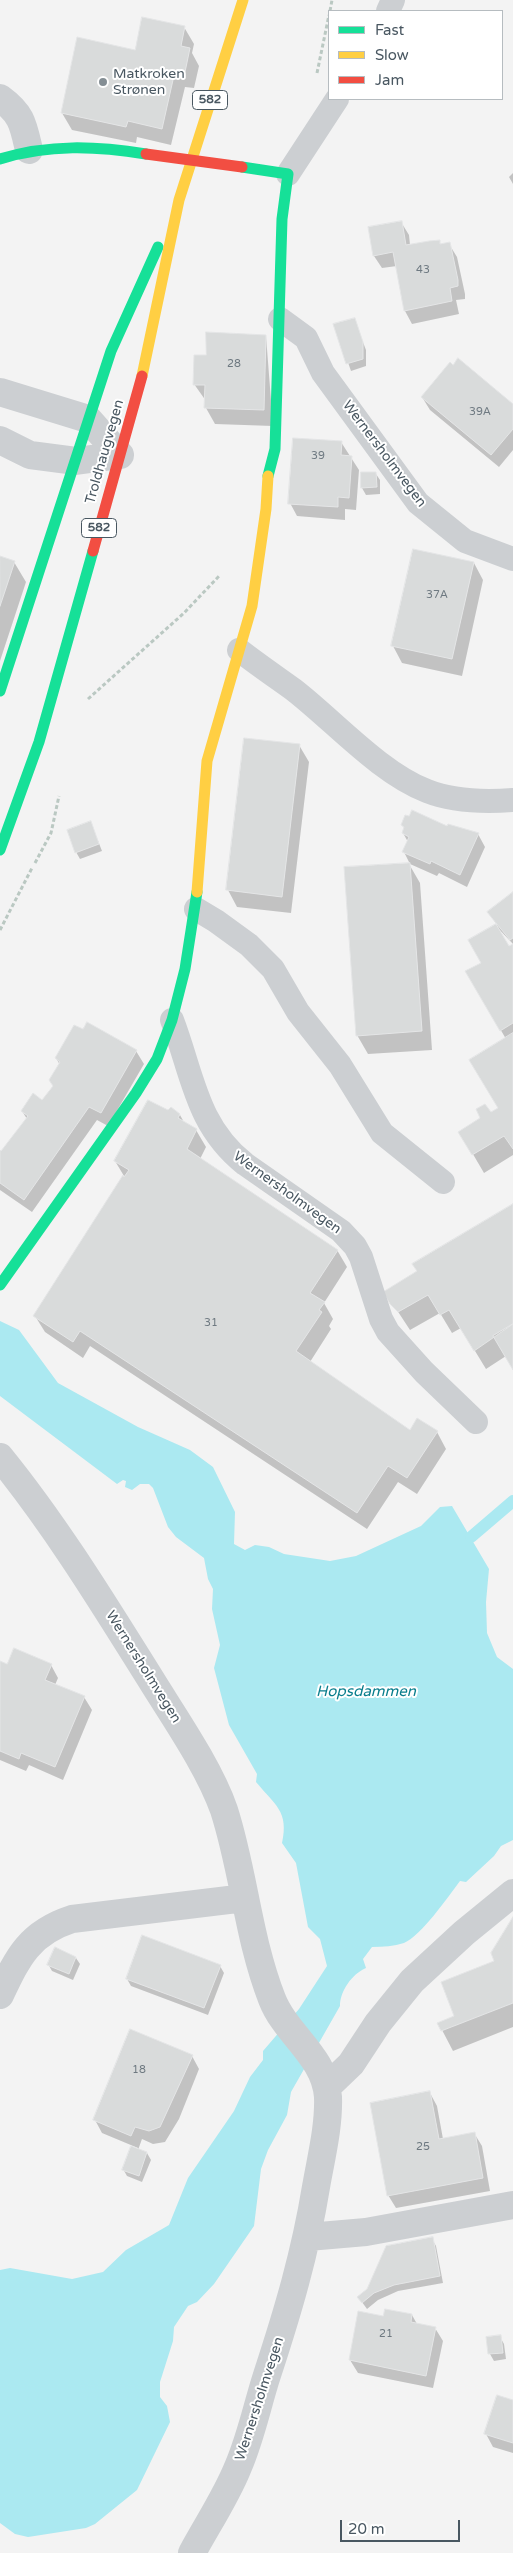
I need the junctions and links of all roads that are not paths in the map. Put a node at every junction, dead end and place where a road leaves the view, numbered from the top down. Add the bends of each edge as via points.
1 (243, 0) edge
2 (0, 98) edge
3 (336, 100) edge
4 (29, 150) junction
5 (0, 158) edge
6 (288, 174) junction
7 (179, 200) junction
8 (280, 319) junction
9 (0, 392) edge
10 (88, 419) junction
11 (0, 440) edge
12 (120, 455) junction
13 (76, 461) junction
14 (513, 559) edge
15 (239, 650) junction
16 (0, 692) edge
17 (513, 800) edge
18 (0, 850) edge
19 (196, 909) junction
20 (172, 1020) junction
21 (443, 1182) dead end
22 (0, 1285) edge
23 (476, 1422) dead end
24 (0, 1457) edge
25 (513, 1893) edge
26 (245, 1898) junction
27 (0, 1995) edge
28 (323, 2077) junction
29 (513, 2205) edge
30 (308, 2237) junction
31 (192, 2553) edge

1 - 7 street, Troldhaugvegen / 582
2 - 4 street via 22,119
3 - 6 lane
4 - 5 street
4 - 6 street, bridge via 70,146 110,148
6 - 8 street via 282,219
7 - 10 street, Troldhaugvegen / 582 via 111,351
7 - 12 street, Troldhaugvegen / 582 via 145,364
8 - 14 lane, Wernersholmvegen via 306,338 323,372 418,503 465,541
8 - 15 street via 275,449 268,476 256,584
9 - 10 street
10 - 12 street
10 - 13 street, Troldhaugvegen / 582
11 - 13 street via 30,455
12 - 13 street
12 - 18 street, Troldhaugvegen / 582 via 40,742
13 - 16 street, Troldhaugvegen / 582
15 - 17 lane via 403,779 442,796 486,801
15 - 19 street via 207,761
19 - 20 street
19 - 21 lane via 249,945 273,968 298,1012 340,1065 382,1133
20 - 22 street via 157,1059 136,1093
20 - 23 lane, Wernersholmvegen via 211,1129 232,1154 341,1231 355,1246 388,1332
24 - 26 street, Wernersholmvegen via 78,1564 206,1772 223,1809
25 - 28 street via 412,1981 378,2023 351,2064
26 - 27 street via 81,1918 55,1925 36,1936 26,1948
26 - 28 street, Wernersholmvegen via 266,1983 282,2018
28 - 30 street, Wernersholmvegen via 327,2120
29 - 30 street via 366,2232
30 - 31 street, Wernersholmvegen via 290,2309 266,2377 253,2428 237,2470

